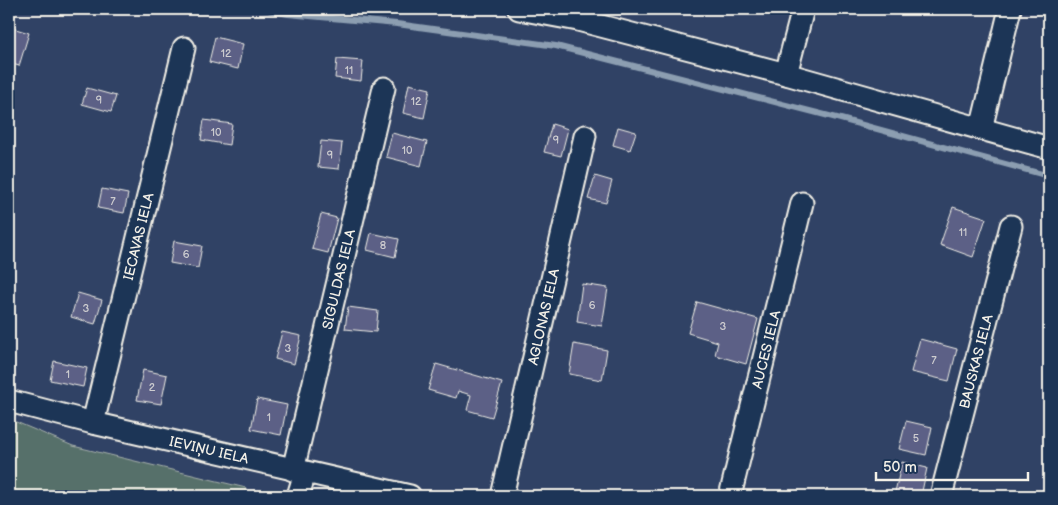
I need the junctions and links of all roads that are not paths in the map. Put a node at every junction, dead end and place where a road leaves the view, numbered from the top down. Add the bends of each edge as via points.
1 (519, 9) edge
2 (803, 9) edge
3 (1010, 9) edge
4 (579, 14) edge
5 (184, 48) dead end
6 (786, 74) junction
7 (384, 88) dead end
8 (981, 128) junction
9 (584, 136) dead end
10 (1049, 148) edge
11 (802, 203) dead end
12 (1011, 226) dead end
13 (9, 401) edge
14 (93, 423) junction
15 (299, 472) junction
16 (298, 496) edge
17 (410, 496) edge
18 (502, 496) edge
19 (730, 496) edge
20 (941, 496) edge

1 - 4 street
2 - 6 street
3 - 8 street
4 - 6 street
5 - 14 street, IECAVAS IELA
6 - 8 street
7 - 15 street, SIGULDAS IELA
8 - 10 street
9 - 18 street, AGLONAS IELA
11 - 19 street, AUCES IELA
12 - 20 street, BAUSKAS IELA
13 - 14 street, IEVIŅU IELA
14 - 15 street, IEVIŅU IELA
15 - 16 street, SIGULDAS IELA
15 - 17 street, IEVIŅU IELA

